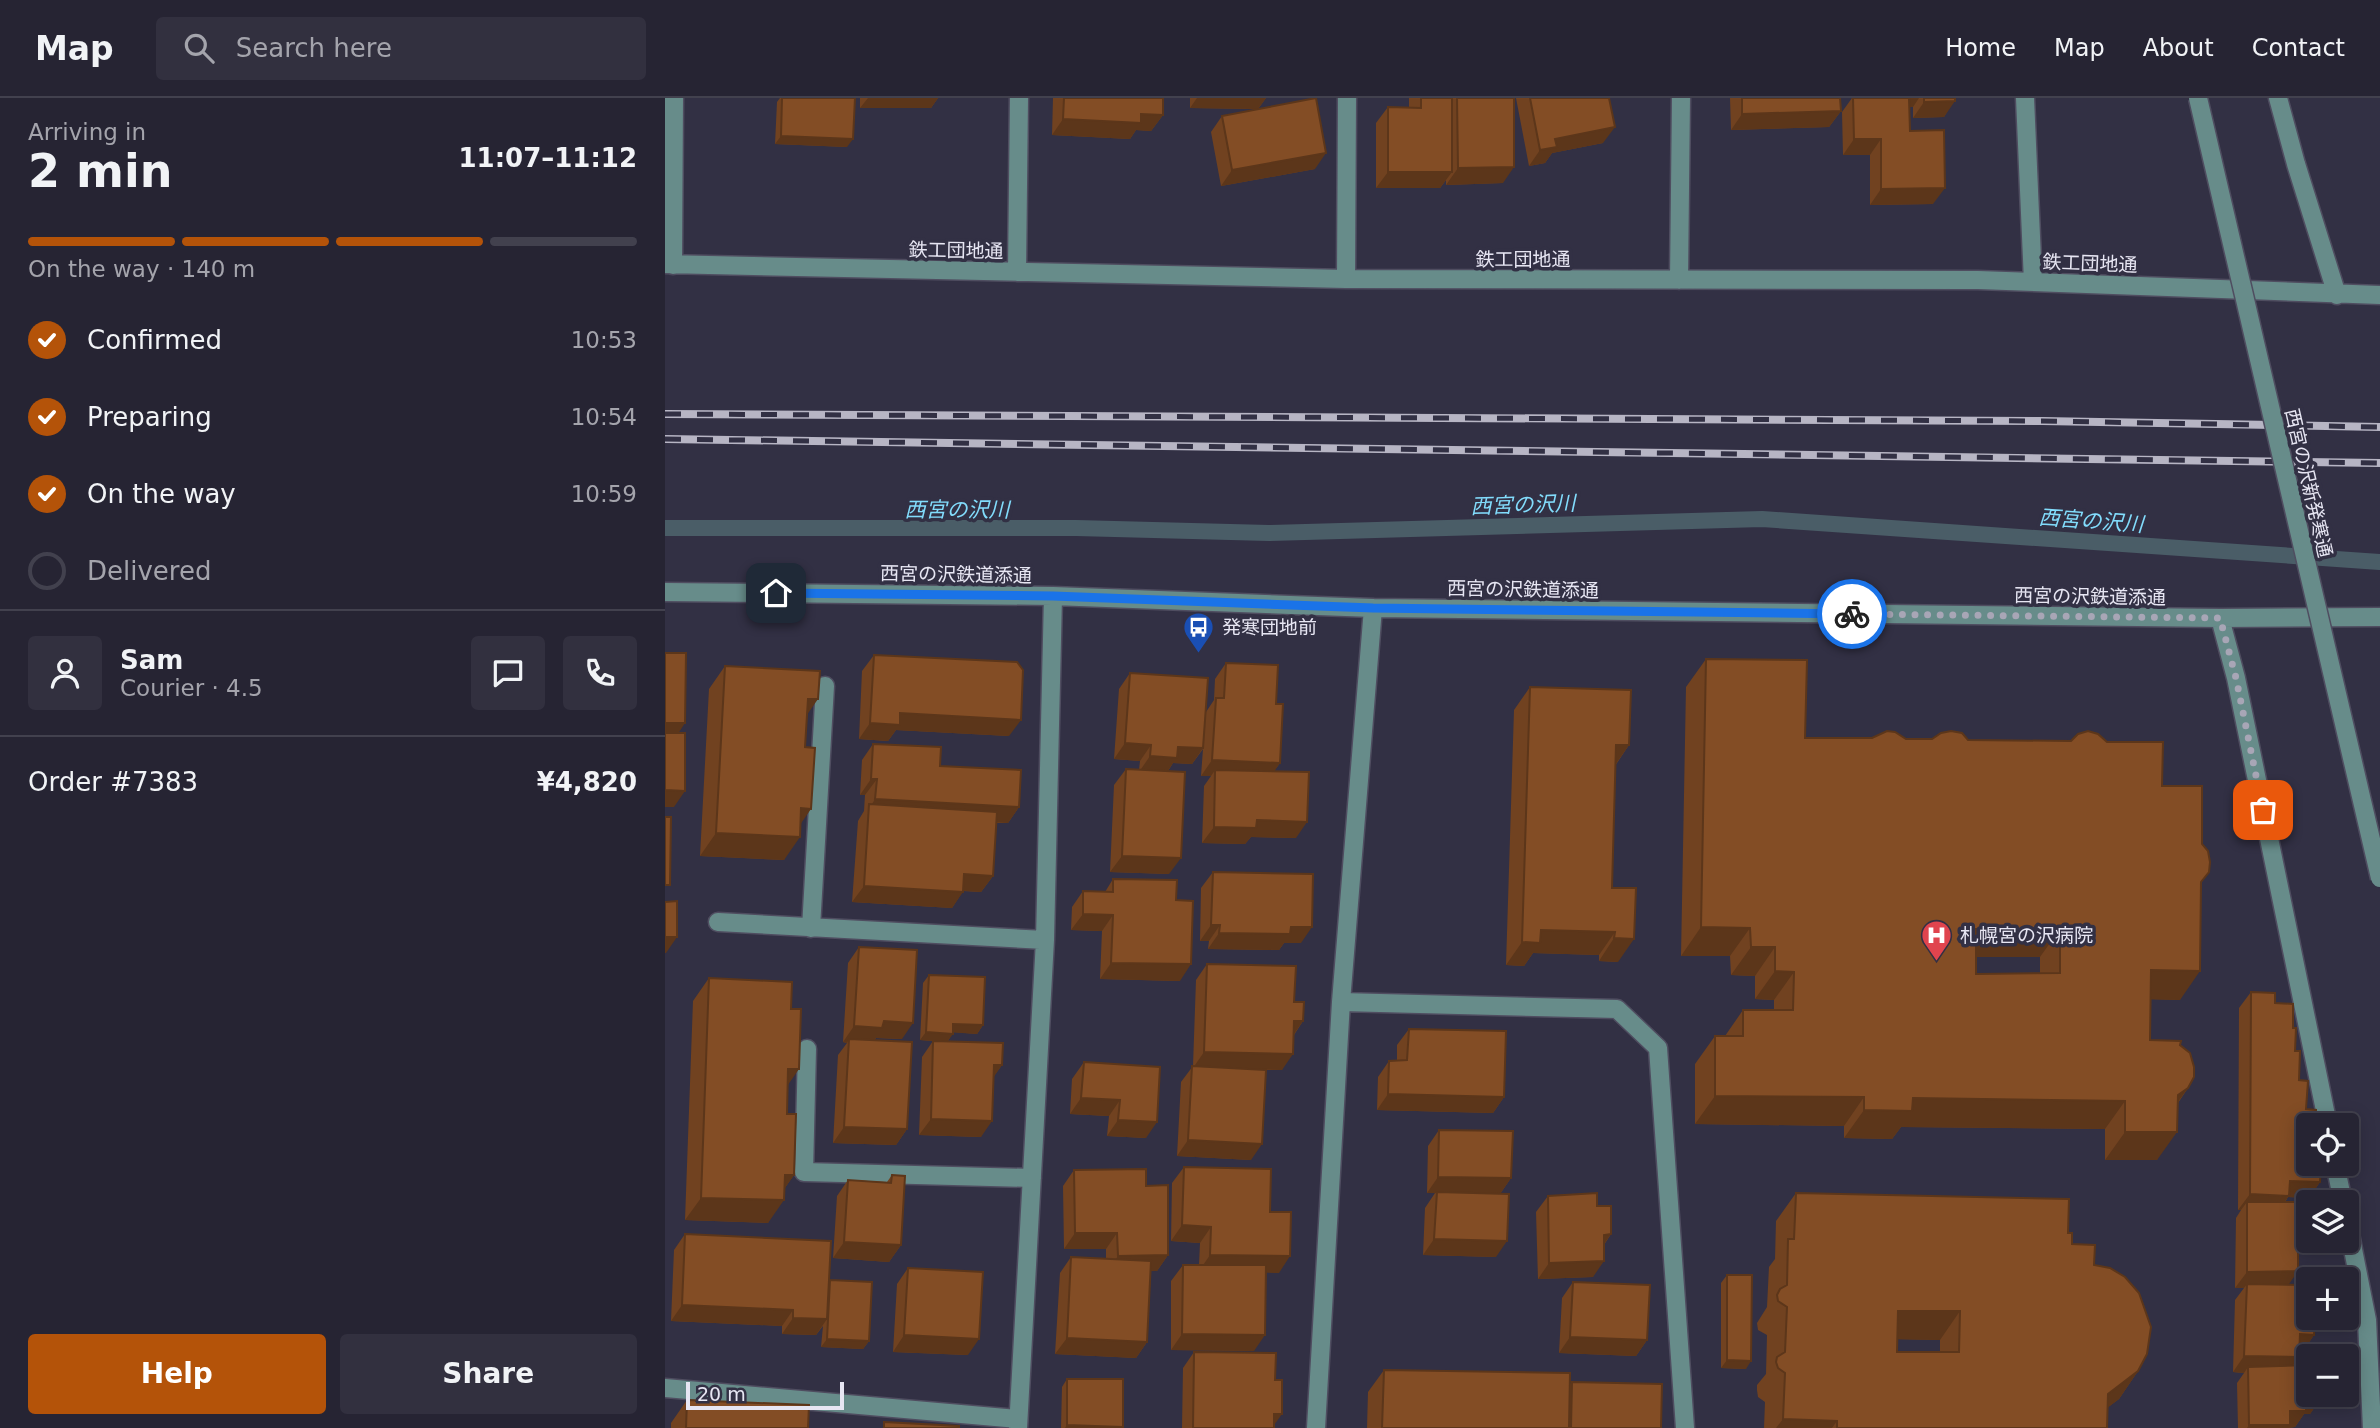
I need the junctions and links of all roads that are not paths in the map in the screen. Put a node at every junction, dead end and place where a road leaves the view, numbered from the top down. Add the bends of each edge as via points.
1 (674, 98) edge
2 (1019, 98) edge
3 (1347, 98) edge
4 (1681, 98) edge
5 (2025, 98) edge
6 (2198, 98) edge
7 (2279, 98) edge
8 (669, 265) edge
9 (1017, 272) junction
10 (1346, 279) junction
11 (1679, 280) junction
12 (2033, 282) junction
13 (2337, 295) junction
14 (2380, 295) edge
15 (665, 592) edge
16 (1053, 596) junction
17 (1373, 608) junction
18 (2380, 617) edge
19 (2220, 618) junction
20 (825, 686) dead end
21 (2380, 878) edge
22 (718, 922) dead end
23 (811, 928) junction
24 (1045, 940) junction
25 (1341, 1002) junction
26 (807, 1049) dead end
27 (2325, 1113) edge
28 (1032, 1178) junction
29 (2354, 1253) edge
30 (665, 1388) edge
31 (1018, 1423) edge
32 (1316, 1428) edge
33 (1685, 1428) edge
34 (2372, 1428) edge

1 - 8 street
2 - 9 street
3 - 10 street
4 - 11 street
5 - 12 street
6 - 21 street, 西宮の沢新発寒通, bridge
7 - 13 street
8 - 9 street, 鉄工団地通
9 - 10 street, 鉄工団地通
10 - 11 street, 鉄工団地通
11 - 12 street, 鉄工団地通
12 - 13 street, 鉄工団地通
13 - 14 street, 鉄工団地通
15 - 16 street, 西宮の沢鉄道添通
16 - 17 street, 西宮の沢鉄道添通
16 - 24 street
17 - 19 street, 西宮の沢鉄道添通
17 - 25 street
18 - 19 street, 西宮の沢鉄道添通
19 - 27 street
20 - 23 street
22 - 23 street
23 - 24 street
24 - 28 street
25 - 32 street
25 - 33 street via 1617,1009 1658,1048
26 - 28 street via 804,1172
28 - 31 street
29 - 34 street via 2367,1320
30 - 31 street

